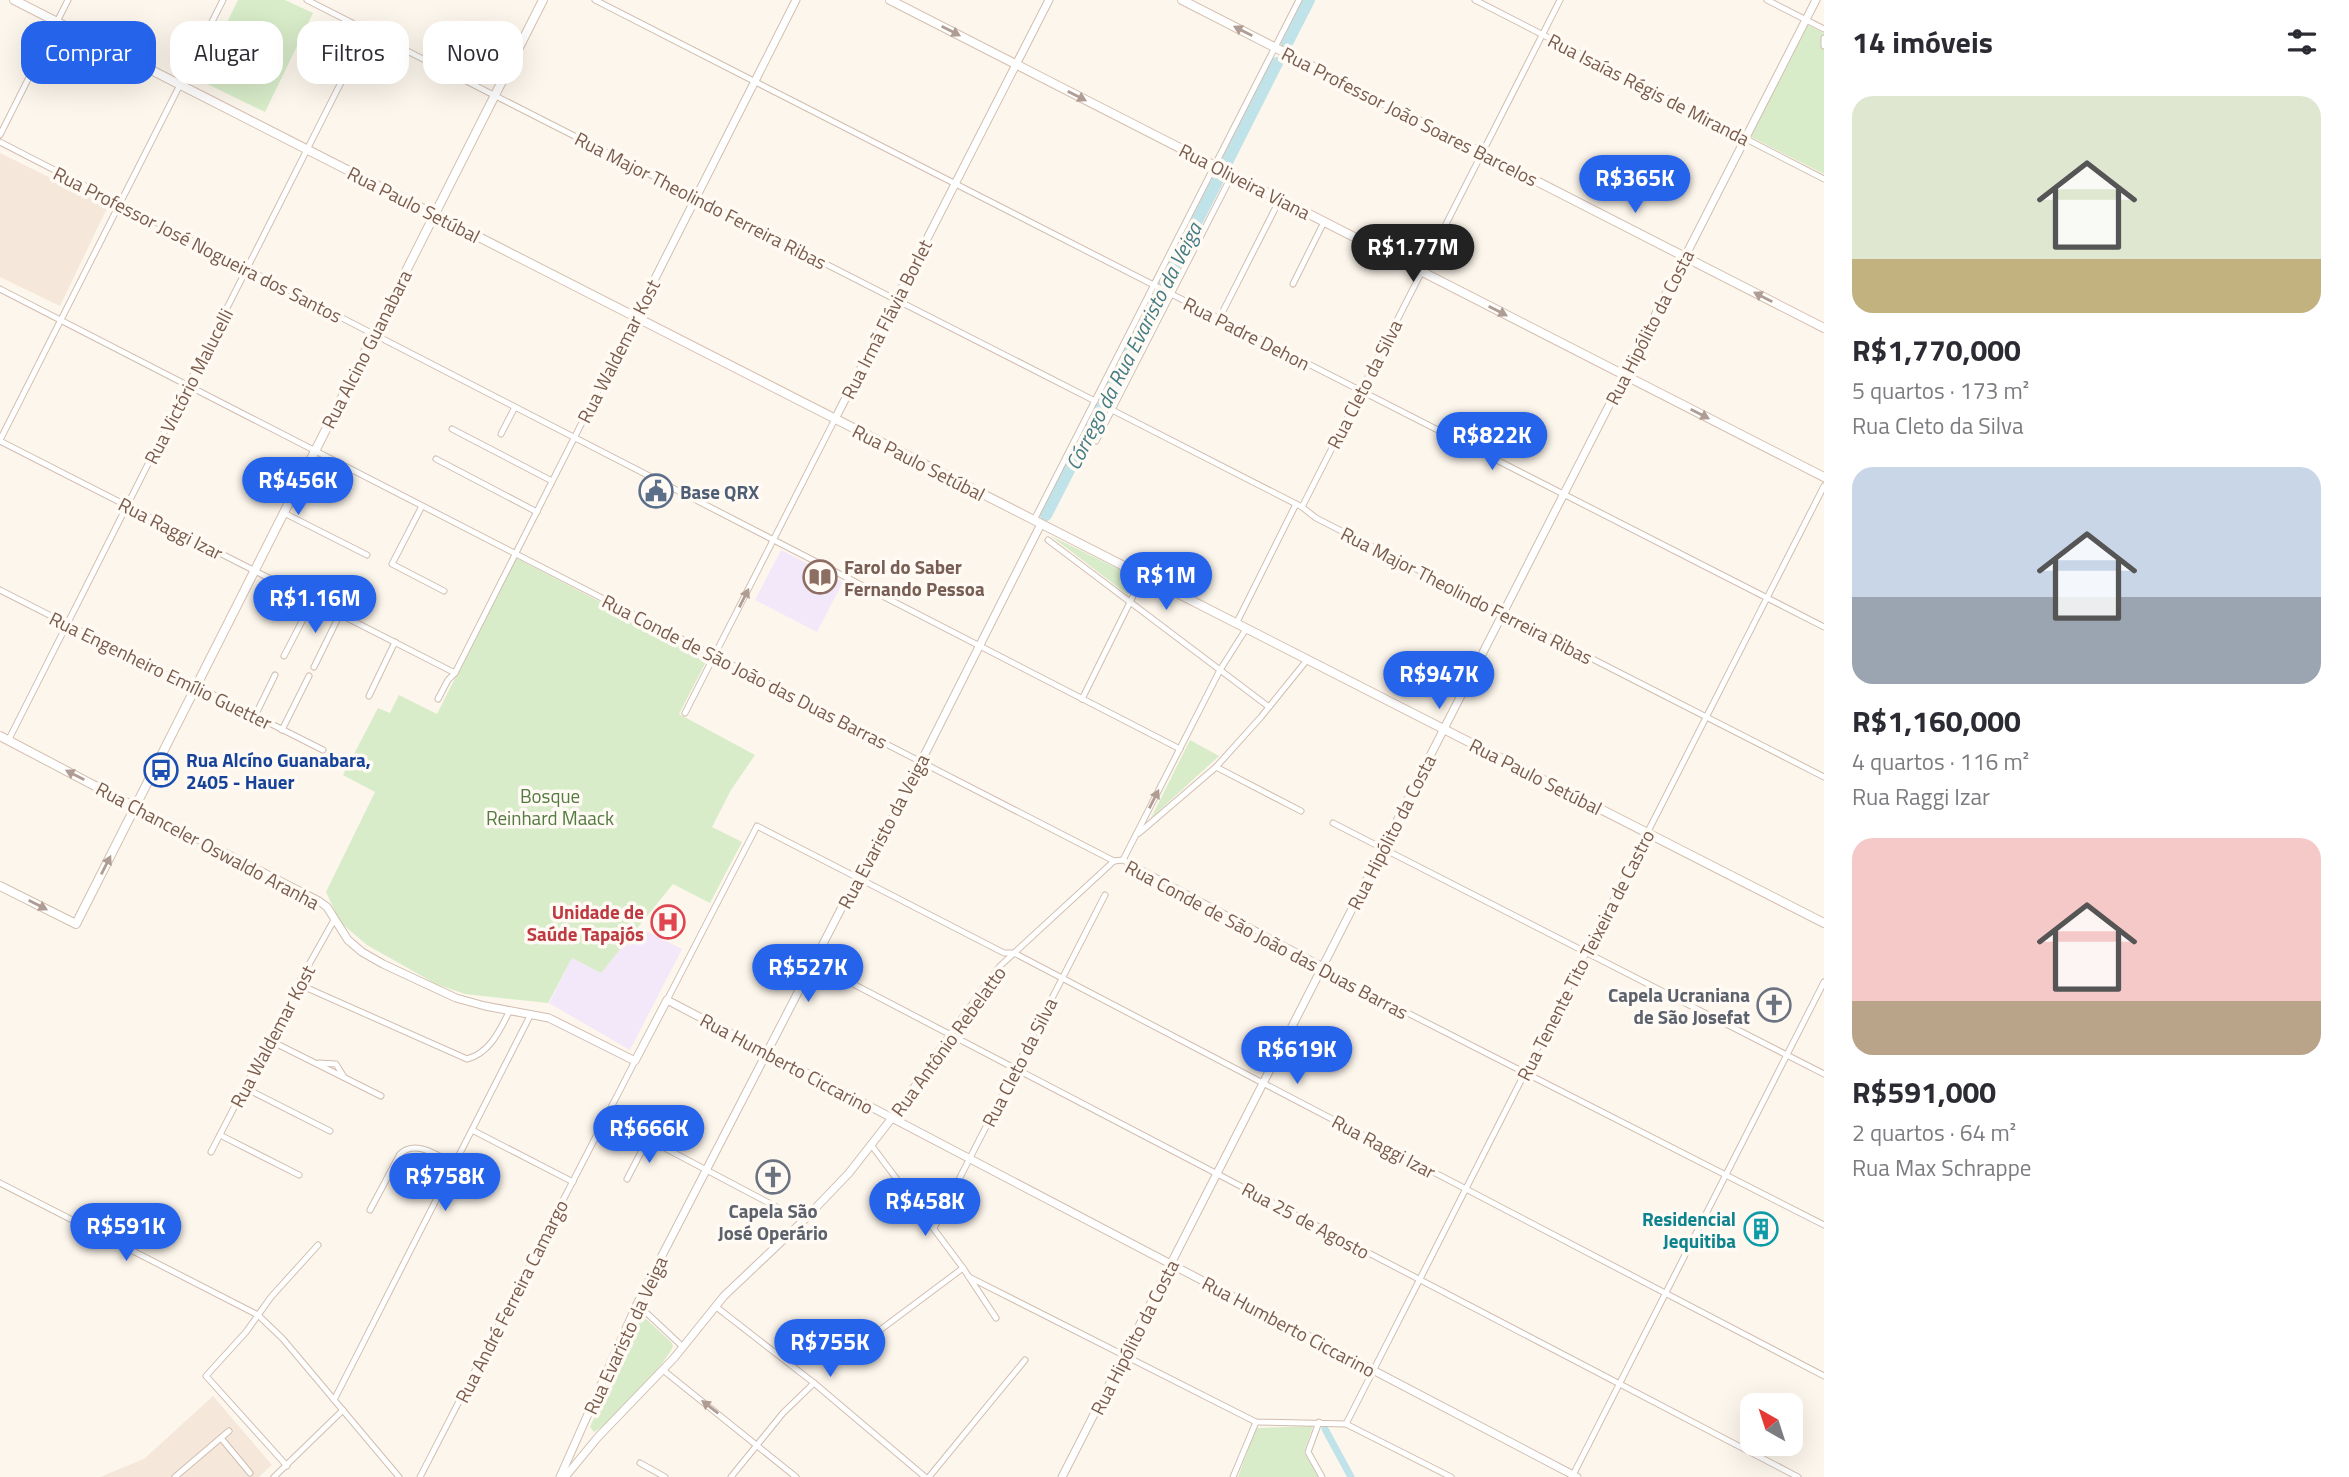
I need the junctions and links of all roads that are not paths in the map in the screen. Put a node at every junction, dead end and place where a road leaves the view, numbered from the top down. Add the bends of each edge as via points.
1 (14, 0) edge
2 (68, 0) edge
3 (223, 0) edge
4 (307, 0) edge
5 (543, 0) edge
6 (595, 0) edge
7 (796, 0) edge
8 (890, 0) edge
9 (1049, 0) edge
10 (1182, 0) edge
11 (1299, 0) edge
12 (1475, 0) edge
13 (1560, 0) edge
14 (1767, 0) edge
15 (1787, 0) edge
16 (1816, 0) edge
17 (1785, 9) junction
18 (1806, 20) junction
19 (55, 21) edge
20 (58, 21) edge
21 (348, 21) edge
22 (1824, 29) edge
23 (1542, 35) junction
24 (1824, 38) edge
25 (1824, 46) edge
26 (1275, 47) junction
27 (409, 52) edge
28 (1016, 65) junction
29 (156, 73) edge
30 (755, 82) junction
31 (26, 84) edge
32 (340, 84) edge
33 (180, 85) junction
34 (495, 96) junction
35 (0, 135) edge
36 (1745, 138) junction
37 (0, 142) edge
38 (307, 150) junction
39 (1482, 153) junction
40 (1214, 166) junction
41 (1231, 175) junction
42 (1824, 178) edge
43 (955, 184) junction
44 (696, 198) junction
45 (1280, 199) junction
46 (120, 204) junction
47 (434, 215) junction
48 (1324, 222) junction
49 (1685, 257) junction
50 (247, 269) junction
51 (1421, 272) junction
52 (1293, 284) dead end
53 (1154, 285) junction
54 (0, 289) edge
55 (1171, 294) junction
56 (896, 300) junction
57 (635, 318) junction
58 (1219, 318) junction
59 (61, 320) junction
60 (1824, 328) edge
61 (374, 335) junction
62 (1624, 375) junction
63 (188, 385) junction
64 (1361, 391) junction
65 (1095, 401) junction
66 (515, 407) junction
67 (1112, 410) junction
68 (835, 419) junction
69 (452, 429) dead end
70 (501, 434) dead end
71 (574, 438) junction
72 (0, 440) edge
73 (1096, 441) dead end
74 (315, 451) junction
75 (436, 459) dead end
76 (1824, 477) edge
77 (552, 481) junction
78 (1824, 486) edge
79 (1564, 494) junction
80 (127, 505) junction
81 (1299, 505) junction
82 (422, 506) junction
83 (537, 512) junction
84 (284, 513) junction
85 (1037, 522) junction
86 (774, 540) junction
87 (1048, 540) dead end
88 (516, 554) junction
89 (367, 555) dead end
90 (254, 570) junction
91 (1143, 576) junction
92 (0, 590) edge
93 (444, 591) dead end
94 (1767, 598) junction
95 (313, 600) junction
96 (1130, 602) junction
97 (1503, 613) junction
98 (340, 614) junction
99 (67, 624) junction
100 (1236, 624) junction
101 (1824, 627) edge
102 (1246, 629) junction
103 (395, 642) junction
104 (980, 646) junction
105 (285, 656) dead end
106 (714, 656) junction
107 (1307, 660) junction
108 (314, 667) dead end
109 (1220, 670) junction
110 (455, 673) junction
111 (275, 675) dead end
112 (309, 676) dead end
113 (196, 686) junction
114 (369, 696) dead end
115 (438, 699) dead end
116 (1082, 699) junction
117 (1269, 707) junction
118 (685, 713) dead end
119 (255, 716) junction
120 (1706, 717) junction
121 (1444, 729) junction
122 (282, 730) junction
123 (4, 738) edge
124 (1180, 749) junction
125 (323, 750) dead end
126 (921, 762) junction
127 (1216, 767) junction
128 (1824, 777) edge
129 (135, 807) junction
130 (1301, 811) dead end
131 (1333, 824) dead end
132 (757, 826) joint
133 (1647, 833) junction
134 (1135, 836) junction
135 (1383, 849) junction
136 (1123, 860) junction
137 (1114, 861) junction
138 (859, 879) junction
139 (0, 886) edge
140 (1105, 895) dead end
141 (334, 920) junction
142 (1824, 923) edge
143 (1014, 953) junction
144 (1586, 953) junction
145 (814, 963) junction
146 (1323, 965) junction
147 (1062, 978) junction
148 (1824, 982) edge
149 (298, 984) junction
150 (667, 1000) junction
151 (510, 1010) junction
152 (531, 1014) junction
153 (950, 1034) junction
154 (269, 1040) junction
155 (767, 1053) junction
156 (1787, 1055) junction
157 (635, 1061) junction
158 (1016, 1069) junction
159 (1525, 1073) junction
160 (1824, 1074) edge
161 (1263, 1083) junction
162 (245, 1088) junction
163 (380, 1096) dead end
164 (606, 1117) junction
165 (892, 1118) junction
166 (472, 1130) junction
167 (330, 1131) dead end
168 (220, 1135) junction
169 (648, 1139) junction
170 (872, 1146) junction
171 (211, 1152) dead end
172 (970, 1159) junction
173 (455, 1164) junction
174 (707, 1169) junction
175 (1217, 1174) junction
176 (299, 1175) dead end
177 (1726, 1175) junction
178 (627, 1179) dead end
179 (573, 1182) junction
180 (0, 1184) edge
181 (1466, 1189) junction
182 (370, 1210) dead end
183 (803, 1221) junction
184 (1824, 1225) edge
185 (934, 1228) junction
186 (318, 1245) dead end
187 (1171, 1264) junction
188 (963, 1268) junction
189 (969, 1277) junction
190 (1420, 1279) junction
191 (1665, 1293) junction
192 (637, 1304) junction
193 (715, 1306) junction
194 (258, 1315) junction
195 (996, 1318) dead end
196 (864, 1342) dead end
197 (683, 1347) junction
198 (1124, 1357) junction
199 (1025, 1360) dead end
200 (663, 1370) junction
201 (1373, 1370) junction
202 (1824, 1376) edge
203 (814, 1383) junction
204 (1619, 1384) junction
205 (334, 1400) junction
206 (343, 1410) junction
207 (1256, 1422) junction
208 (1319, 1422) junction
209 (1346, 1424) junction
210 (582, 1429) junction
211 (229, 1431) dead end
212 (598, 1437) junction
213 (221, 1438) junction
214 (757, 1444) junction
215 (640, 1462) dead end
216 (287, 1466) junction
217 (250, 1473) dead end
218 (184, 1474) edge
219 (1574, 1476) edge
220 (176, 1477) edge
221 (274, 1477) edge
222 (399, 1477) edge
223 (419, 1477) edge
224 (563, 1477) edge
225 (664, 1477) edge
226 (731, 1477) edge
227 (796, 1477) edge
228 (927, 1477) edge
229 (1062, 1477) edge
230 (1233, 1477) edge
231 (1322, 1477) edge
232 (1451, 1477) edge
233 (1798, 1477) edge

1 - 19 main road, Rua Paulo Setúbal
2 - 20 street
3 - 33 street
4 - 21 street, Rua Major Theolindo Ferreira Ribas
5 - 34 main road, Rua Alcino Guanabara
6 - 30 street, Rua Padre Dehon
7 - 30 street, Rua Waldemar Kost
8 -> 28 main road, Rua Oliveira Viana
9 - 28 street, Rua Irmã Flávia Borlet
26 -> 10 main road, Rua Professor João Soares Barcelos
11 - 26 street, Rua Evaristo da Veiga
12 - 23 street, Rua Isaías Régis de Miranda
13 - 23 street, Rua Cleto da Silva
14 - 17 street
15 - 17 street
16 - 18 street, Rua Hipólito da Costa
17 - 18 street
18 - 22 street
18 - 36 street, Rua Hipólito da Costa
23 - 36 street, Rua Isaías Régis de Miranda
23 - 39 street, Rua Cleto da Silva
24 - 25 street
26 - 39 main road, Rua Professor João Soares Barcelos
26 - 40 street, Rua Evaristo da Veiga
27 - 34 street, Rua Major Theolindo Ferreira Ribas
28 -> 40 main road, Rua Oliveira Viana
28 - 43 street, Rua Irmã Flávia Borlet
29 - 33 main road, Rua Paulo Setúbal
30 - 43 street, Rua Padre Dehon
30 - 44 street, Rua Waldemar Kost
31 - 35 street
32 - 38 street, Rua Victório Malucelli
33 - 38 main road, Rua Paulo Setúbal
33 - 46 street
34 - 44 street, Rua Major Theolindo Ferreira Ribas
34 - 47 main road, Rua Alcino Guanabara
36 - 42 street, Rua Isaías Régis de Miranda
36 - 49 street, Rua Hipólito da Costa
37 - 46 street, Rua Professor José Nogueira dos Santos
38 - 47 main road, Rua Paulo Setúbal
38 - 50 street, Rua Victório Malucelli
39 - 49 main road, Rua Professor João Soares Barcelos
39 - 51 street, Rua Cleto da Silva
40 - 41 main road, Rua Oliveira Viana
40 - 53 street, Rua Evaristo da Veiga
41 - 45 main road, Rua Oliveira Viana
41 - 55 street
43 - 53 street, Rua Padre Dehon
43 - 56 street, Rua Irmã Flávia Borlet
44 - 56 street, Rua Major Theolindo Ferreira Ribas
44 - 57 street, Rua Waldemar Kost
45 - 48 main road, Rua Oliveira Viana
45 - 58 street
46 - 50 street, Rua Professor José Nogueira dos Santos
46 - 59 street
47 - 57 main road, Rua Paulo Setúbal
47 - 61 main road, Rua Alcino Guanabara
48 - 51 main road, Rua Oliveira Viana
48 - 52 street
60 -> 49 main road, Rua Professor João Soares Barcelos
49 - 62 street, Rua Hipólito da Costa
50 - 61 street, Rua Professor José Nogueira dos Santos
50 - 63 street, Rua Victório Malucelli
51 -> 62 main road, Rua Oliveira Viana
51 - 64 street, Rua Cleto da Silva
53 - 55 street, Rua Padre Dehon
53 - 65 street, Rua Evaristo da Veiga
54 - 59 street, Rua Conde de São João das Duas Barras
55 - 58 street, Rua Padre Dehon
55 - 67 street
56 - 65 street, Rua Major Theolindo Ferreira Ribas
56 - 68 street, Rua Irmã Flávia Borlet
57 - 68 main road, Rua Paulo Setúbal
57 - 71 street, Rua Waldemar Kost
58 - 64 street, Rua Padre Dehon
59 - 63 street, Rua Conde de São João das Duas Barras
59 - 72 street
61 - 66 street, Rua Professor José Nogueira dos Santos
61 - 74 main road, Rua Alcino Guanabara
62 -> 76 main road, Rua Oliveira Viana
62 - 79 street, Rua Hipólito da Costa
63 - 74 street, Rua Conde de São João das Duas Barras
63 - 80 street, Rua Victório Malucelli
64 - 79 street, Rua Padre Dehon
64 - 81 street, Rua Cleto da Silva
65 - 85 street, Rua Evaristo da Veiga
66 - 70 street
66 - 71 street, Rua Professor José Nogueira dos Santos
67 - 73 street
67 - 81 street, Rua Major Theolindo Ferreira Ribas
68 - 85 main road, Rua Paulo Setúbal
68 - 86 street, Rua Irmã Flávia Borlet
69 - 77 street
71 - 77 street, Rua Waldemar Kost
71 - 86 street, Rua Professor José Nogueira dos Santos
72 - 80 street, Rua Raggi Izar
74 - 82 street, Rua Conde de São João das Duas Barras
74 - 84 main road, Rua Alcino Guanabara
75 - 83 street
77 - 83 street, Rua Waldemar Kost
78 - 94 street, Rua Tenente Tito Teixeira de Castro
79 - 94 street, Rua Padre Dehon
79 - 97 street, Rua Hipólito da Costa
80 - 90 street, Rua Raggi Izar
80 - 99 street, Rua Victório Malucelli
81 - 97 street, Rua Major Theolindo Ferreira Ribas via 1312,516
81 - 100 street, Rua Cleto da Silva
82 - 88 street, Rua Conde de São João das Duas Barras
82 - 93 street via 392,564
83 - 88 street, Rua Waldemar Kost
84 - 89 street
84 - 90 main road, Rua Alcino Guanabara
85 - 91 main road, Rua Paulo Setúbal
85 - 104 street, Rua Evaristo da Veiga
86 - 104 street, Rua Professor José Nogueira dos Santos
106 -> 86 street, Rua Irmã Flávia Borlet
87 - 96 street
88 - 106 street, Rua Conde de São João das Duas Barras
88 - 110 street, Rua Waldemar Kost
90 - 95 street, Rua Raggi Izar
90 - 113 main road, Rua Alcino Guanabara
91 - 96 street
91 - 100 main road, Rua Paulo Setúbal
92 - 99 street, Rua Engenheiro Emílio Guetter
94 - 101 street, Rua Padre Dehon
94 - 120 street, Rua Tenente Tito Teixeira de Castro
95 - 98 street, Rua Raggi Izar
95 - 105 street
96 - 109 street
96 - 116 street
97 - 120 street, Rua Major Theolindo Ferreira Ribas
97 - 121 street, Rua Hipólito da Costa
98 - 103 street, Rua Raggi Izar
98 - 108 street
99 - 113 street, Rua Engenheiro Emílio Guetter
99 - 123 street, Rua Victório Malucelli
100 - 102 main road, Rua Paulo Setúbal
102 - 107 main road, Rua Paulo Setúbal
102 - 109 street
103 - 110 street, Rua Raggi Izar
103 - 114 street
104 - 116 street, Rua Professor José Nogueira dos Santos
104 - 126 street, Rua Evaristo da Veiga
106 - 118 street, Rua Irmã Flávia Borlet
106 - 126 street, Rua Conde de São João das Duas Barras
107 - 117 street
107 - 121 main road, Rua Paulo Setúbal
109 - 117 street
109 - 124 street
110 - 115 street, Rua Waldemar Kost
111 - 119 street
112 - 122 street
113 - 119 street, Rua Engenheiro Emílio Guetter
113 - 129 main road, Rua Alcino Guanabara
116 - 124 street, Rua Professor José Nogueira dos Santos
117 - 127 street
119 - 122 street, Rua Engenheiro Emílio Guetter
120 - 128 street, Rua Major Theolindo Ferreira Ribas
120 - 133 street, Rua Tenente Tito Teixeira de Castro
121 - 133 main road, Rua Paulo Setúbal
121 - 135 street, Rua Hipólito da Costa
122 - 125 street, Rua Engenheiro Emílio Guetter
129 -> 123 main road, Rua Chanceler Oswaldo Aranha
134 -> 124 street
126 - 137 street, Rua Conde de São João das Duas Barras
126 - 138 street, Rua Evaristo da Veiga
127 - 130 street
127 - 134 street
139 -> 129 main road, Rua Alcino Guanabara via 76,924
129 - 141 street, Rua Chanceler Oswaldo Aranha via 319,901
131 - 135 street
132 - 138 street, Rua Raggi Izar
132 - 150 street, Rua André Ferreira Camargo
133 - 142 main road, Rua Paulo Setúbal
133 - 144 street, Rua Tenente Tito Teixeira de Castro
134 - 136 street
135 - 144 street
135 - 146 street, Rua Hipólito da Costa
136 - 137 street, Rua Conde de São João das Duas Barras
136 - 146 street, Rua Conde de São João das Duas Barras
137 - 143 street, Rua Antônio Rebelatto
138 - 143 street, Rua Raggi Izar via 1004,953
138 - 145 street, Rua Evaristo da Veiga
140 - 147 street, Rua Cleto da Silva
141 - 149 street, Rua Waldemar Kost
141 - 151 street, Rua Chanceler Oswaldo Aranha via 348,940 372,959 443,993
143 - 147 street, Rua Raggi Izar
143 - 153 street, Rua Antônio Rebelatto
144 - 156 street
144 - 159 street, Rua Tenente Tito Teixeira de Castro
145 - 153 street, Rua 25 de Agosto
145 - 155 street, Rua Evaristo da Veiga
146 - 159 street, Rua Conde de São João das Duas Barras via 1335,976
146 - 161 street, Rua Hipólito da Costa
147 - 158 street, Rua Cleto da Silva
147 - 161 street, Rua Raggi Izar
148 - 156 street
149 - 151 street via 467,1059 488,1047
149 - 154 street, Rua Waldemar Kost
150 - 155 street, Rua Humberto Ciccarino
150 - 157 street, Rua André Ferreira Camargo
151 - 152 street, Rua Chanceler Oswaldo Aranha
152 - 157 street, Rua Chanceler Oswaldo Aranha via 556,1021
152 - 166 street
153 - 158 street, Rua 25 de Agosto
153 - 165 street, Rua Antônio Rebelatto
154 - 162 street, Rua Waldemar Kost
154 - 163 street
155 - 165 street, Rua Humberto Ciccarino
155 - 174 street, Rua Evaristo da Veiga
156 - 160 street
156 - 177 street
157 - 164 street, Rua André Ferreira Camargo
158 - 172 street, Rua Cleto da Silva
158 - 175 street, Rua 25 de Agosto
159 - 177 street, Rua Conde de São João das Duas Barras
159 - 181 street, Rua Tenente Tito Teixeira de Castro
161 - 175 street, Rua Hipólito da Costa
161 - 181 street, Rua Raggi Izar
162 - 167 street
162 - 168 street, Rua Waldemar Kost
164 - 169 street
164 - 179 street, Rua André Ferreira Camargo
165 - 170 street, Rua Antônio Rebelatto
165 - 172 street, Rua Humberto Ciccarino
166 - 173 street
166 - 179 street
168 - 171 street, Rua Waldemar Kost
168 - 176 street
169 - 174 street
169 - 178 street
170 - 183 street, Rua Antônio Rebelatto
170 - 185 street
172 - 185 street, Rua Cleto da Silva
172 - 187 street, Rua Humberto Ciccarino
173 - 182 street via 415,1146 407,1148
173 - 205 street
174 - 183 street
174 - 192 street, Rua Evaristo da Veiga
175 - 187 street, Rua Hipólito da Costa
175 - 190 street, Rua 25 de Agosto
177 - 184 street, Rua Conde de São João das Duas Barras
177 - 191 street
179 - 223 street, Rua André Ferreira Camargo
180 - 194 street
181 - 190 street, Rua Tenente Tito Teixeira de Castro
181 - 191 street, Rua Raggi Izar
183 - 193 street, Rua Antônio Rebelatto
185 - 188 street
186 - 194 street
187 - 198 street, Rua Hipólito da Costa
187 - 201 street, Rua Humberto Ciccarino
188 - 189 street
188 - 196 street
189 - 195 street
189 - 198 street
190 - 201 street, Rua Tenente Tito Teixeira de Castro
190 - 204 street, Rua 25 de Agosto
191 - 202 street, Rua Raggi Izar
191 - 204 street
192 - 197 street
192 - 210 street, Rua Evaristo da Veiga
193 - 197 street, Rua Antônio Rebelatto
193 - 203 street
194 - 205 street
194 - 216 street via 206,1376
197 - 200 street, Rua Antônio Rebelatto
198 - 207 street
198 - 229 street, Rua Hipólito da Costa
199 - 228 street
200 - 212 street, Rua Antônio Rebelatto
214 -> 200 street
201 - 209 street, Rua Tenente Tito Teixeira de Castro
201 - 219 street, Rua Humberto Ciccarino
203 - 214 street
203 - 228 street
204 - 219 street
204 - 233 street, Rua 25 de Agosto
205 - 206 street
206 - 216 street
206 - 222 street
207 - 208 street
207 - 230 street
208 - 209 street
208 - 231 street via 1308,1452
209 - 232 street
210 - 212 street
210 - 224 street, Rua Evaristo da Veiga
211 - 213 street
212 - 224 street, Rua Antônio Rebelatto
213 - 217 street
213 - 218 street
214 - 226 street
214 - 227 street
215 - 225 street
216 - 221 street
218 - 220 street

